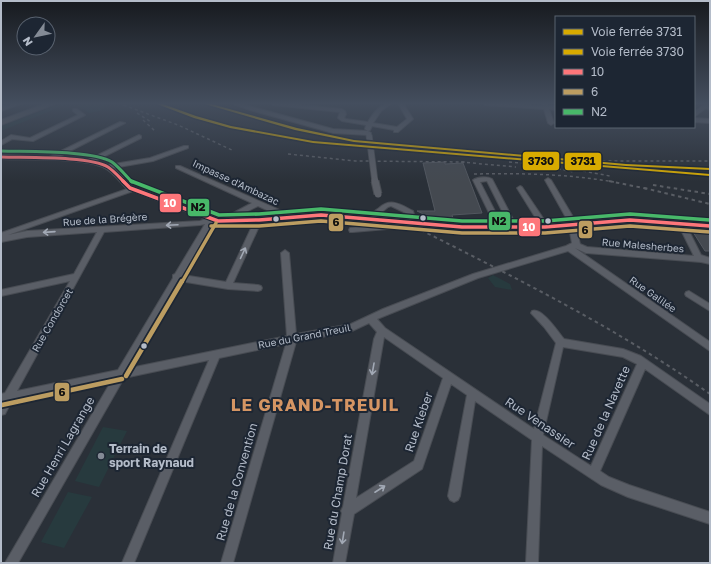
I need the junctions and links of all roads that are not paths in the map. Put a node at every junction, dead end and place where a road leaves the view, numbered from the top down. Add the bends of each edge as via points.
1 (54, 129) edge
2 (109, 129) edge
3 (327, 129) edge
4 (369, 129) edge
5 (368, 134) junction
6 (139, 137) dead end
7 (1, 143) edge
8 (186, 147) dead end
9 (1, 157) edge
10 (11, 158) junction
11 (51, 158) junction
12 (90, 161) junction
13 (1, 164) edge
14 (108, 167) junction
15 (178, 167) dead end
16 (548, 180) dead end
17 (520, 188) dead end
18 (133, 189) junction
19 (258, 203) junction
20 (389, 204) junction
21 (285, 217) junction
22 (374, 219) junction
23 (211, 220) junction
24 (259, 220) junction
25 (392, 220) junction
26 (223, 221) junction
27 (413, 222) junction
28 (680, 222) junction
29 (29, 225) junction
30 (572, 225) junction
31 (544, 226) junction
32 (710, 226) edge
33 (500, 227) junction
34 (514, 227) junction
35 (102, 229) junction
36 (353, 230) dead end
37 (1, 236) edge
38 (13, 236) junction
39 (1, 239) edge
40 (574, 247) junction
41 (285, 254) dead end
42 (701, 259) junction
43 (710, 261) edge
44 (77, 276) junction
45 (176, 277) junction
46 (228, 286) junction
47 (258, 288) dead end
48 (1, 293) edge
49 (689, 294) dead end
50 (710, 308) edge
51 (535, 313) dead end
52 (372, 319) junction
53 (382, 331) junction
54 (292, 339) junction
55 (561, 343) junction
56 (710, 347) edge
57 (216, 354) junction
58 (644, 362) junction
59 (121, 373) junction
60 (450, 377) junction
61 (472, 392) junction
62 (5, 398) edge
63 (1, 410) edge
64 (710, 410) edge
65 (537, 437) junction
66 (593, 474) junction
67 (454, 496) dead end
68 (347, 510) junction
69 (710, 518) edge
70 (11, 563) edge
71 (128, 563) edge
72 (227, 563) edge
73 (339, 563) edge
74 (532, 563) edge

1 - 7 street via 38,138 27,140 11,137
2 - 11 street
3 - 5 street
4 - 5 street
5 - 20 street, bridge via 376,190
6 - 12 street
8 - 14 street via 151,160
9 - 10 street
10 - 11 street
10 - 13 street
11 - 12 street
12 - 14 street
14 - 18 street via 124,184
15 - 19 street, Impasse d'Ambazac
16 - 30 street
17 - 31 street
18 - 23 street
18 - 29 street
19 - 21 street, Impasse d'Ambazac
19 - 26 street
20 - 22 street via 374,215
20 - 27 street via 408,211
21 - 22 street via 321,215
21 - 24 street
22 - 25 street
23 - 26 street
23 -> 35 street, Rue de la Brégère via 200,223
23 - 45 street, Rue Henri Lagrange
24 - 26 street
46 -> 24 street
25 - 27 street
25 - 36 street via 387,227
27 - 33 street via 462,227
28 - 30 street via 630,220
28 - 32 street
28 - 42 street
29 - 37 street
29 - 38 street
30 - 31 street
30 - 40 street via 577,242
31 - 34 street
33 - 34 street
33 - 34 street via 476,180 489,179
35 -> 38 street, Rue de la Brégère
35 - 44 street, Rue Condorcet
38 - 39 street, Rue de la Brégère
40 - 42 street, Rue Malesherbes
40 - 52 street, Rue du Grand Treuil via 476,276 393,308
40 - 56 street, Rue Galilée via 583,259
41 - 54 street
42 - 43 street, Rue Malesherbes
44 - 48 street
44 - 62 street, Rue Condorcet
45 - 46 street
45 - 59 street, Rue Henri Lagrange
46 - 47 street
49 - 50 street
51 - 55 street
52 - 53 street, Rue Venassier
52 - 54 street, Rue du Grand Treuil via 352,327
53 - 60 street, Rue Venassier
53 -> 68 street, Rue du Champ Dorat via 378,339
54 - 57 street, Rue du Grand Treuil
54 - 72 street, Rue de la Convention
55 - 58 street via 623,353
55 - 65 street
57 - 59 street, Rue du Grand Treuil
57 - 71 street
58 - 64 street
58 - 66 street, Rue de la Navette
59 - 62 street, Rue du Grand Treuil
59 - 70 street, Rue Henri Lagrange
60 - 61 street, Rue Venassier
68 -> 60 street, Rue Kleber via 418,465
61 - 65 street, Rue Venassier
61 - 67 street
62 - 63 street, Rue Condorcet
65 - 66 street, Rue Venassier
65 - 74 street
66 - 69 street, Rue Venassier via 621,488
68 -> 73 street, Rue du Champ Dorat

